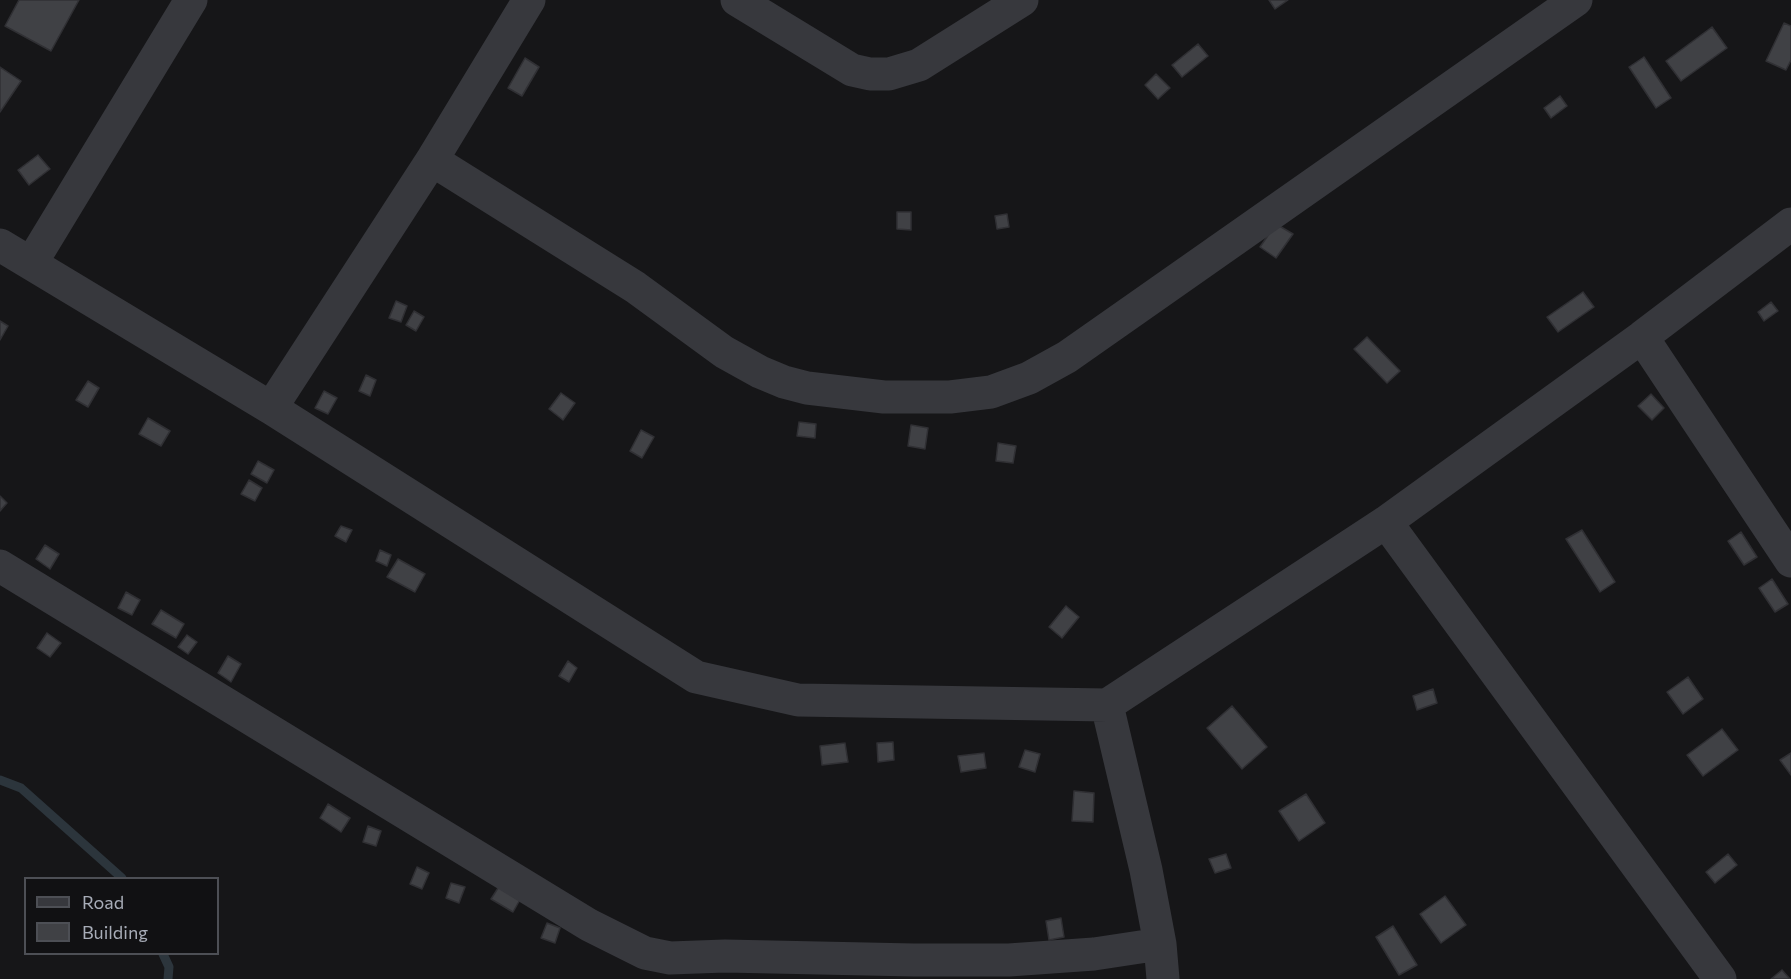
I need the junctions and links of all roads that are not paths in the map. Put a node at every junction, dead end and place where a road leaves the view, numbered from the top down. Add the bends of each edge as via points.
1 (191, 0) edge
2 (529, 0) edge
3 (737, 0) edge
4 (1022, 0) edge
5 (1576, 0) edge
6 (432, 160) junction
7 (1791, 224) edge
8 (0, 244) edge
9 (32, 262) junction
10 (1642, 337) junction
11 (271, 408) junction
12 (1386, 522) junction
13 (1791, 561) edge
14 (0, 566) edge
15 (1107, 705) junction
16 (1160, 944) junction
17 (1163, 979) edge
18 (1720, 979) edge

1 - 9 street
2 - 6 street
3 - 4 street via 852,70 870,74 889,74 919,65
5 - 6 street via 1067,357 1029,378 991,392 950,397 884,397 784,382 724,352 635,286
6 - 11 street
7 - 10 street
8 - 9 street
9 - 11 street
10 - 12 street
10 - 13 street
11 - 15 street via 696,678 798,700
12 - 15 street
12 - 18 street
14 - 16 street via 589,925 645,953 670,958 1009,960
15 - 16 street
16 - 17 street

